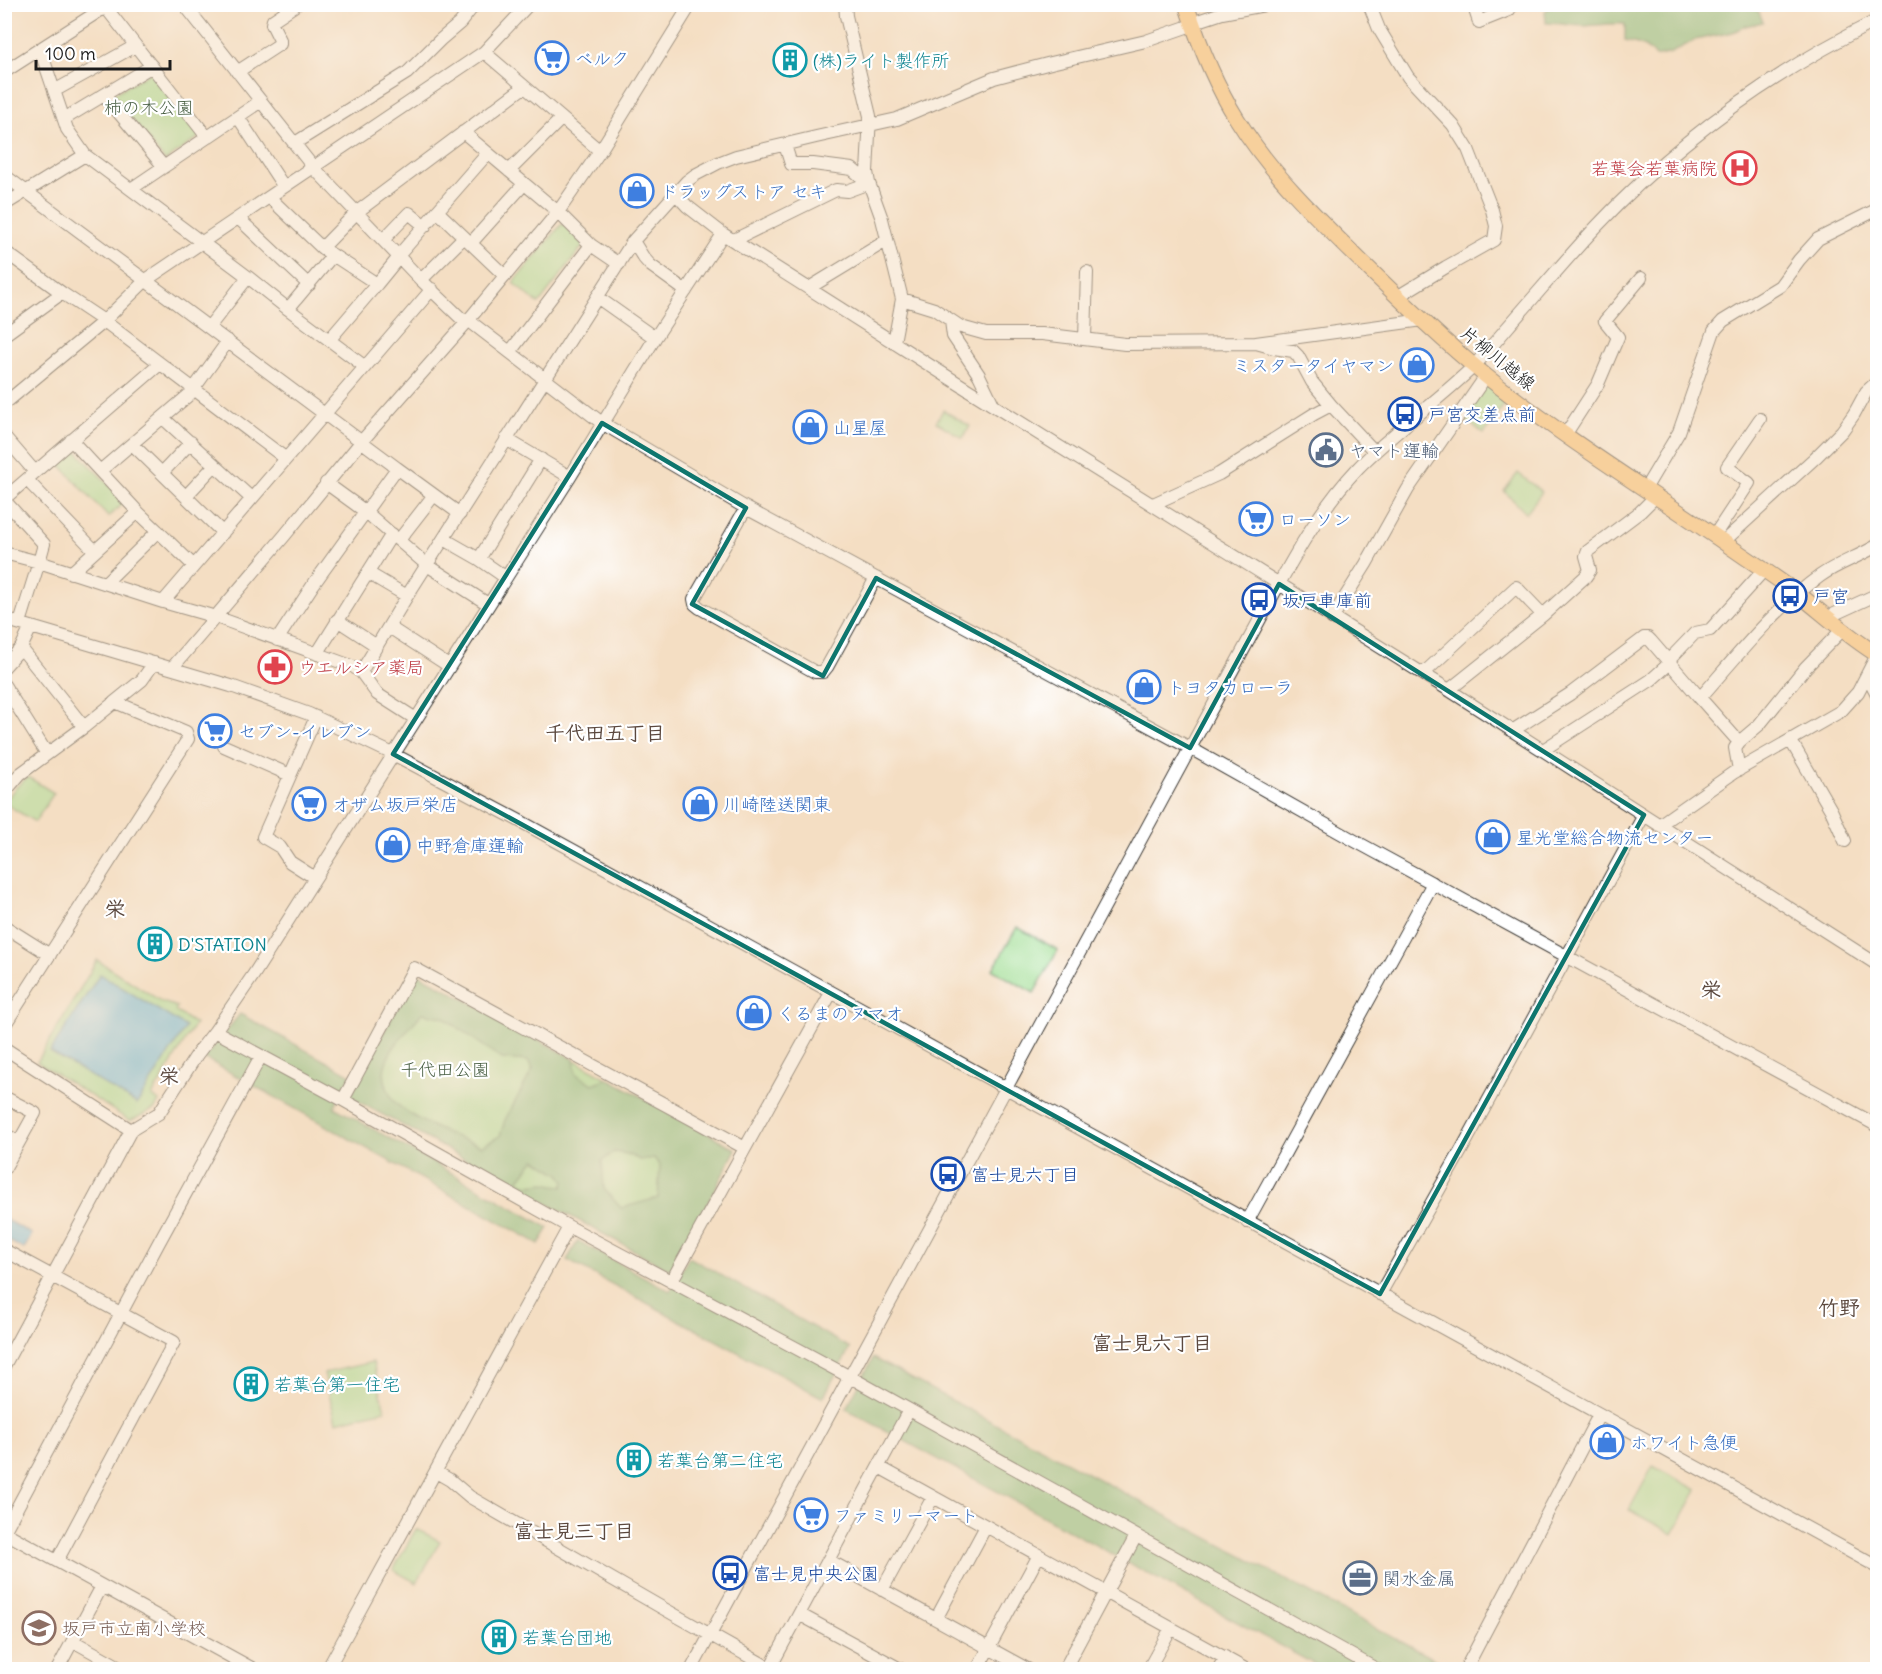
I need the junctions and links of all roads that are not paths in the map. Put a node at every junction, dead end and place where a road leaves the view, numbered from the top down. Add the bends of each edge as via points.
1 (184, 4) edge
2 (297, 4) edge
3 (475, 4) edge
4 (529, 4) edge
5 (844, 4) edge
6 (1186, 4) edge
7 (1270, 4) edge
8 (1370, 4) edge
9 (1473, 4) edge
10 (1507, 4) edge
11 (690, 5) edge
12 (106, 6) edge
13 (1878, 20) edge
14 (1192, 24) junction
15 (135, 46) junction
16 (40, 49) junction
17 (484, 52) junction
18 (152, 66) junction
19 (4, 72) edge
20 (237, 72) junction
21 (524, 87) junction
22 (54, 91) junction
23 (104, 95) junction
24 (261, 101) junction
25 (238, 117) junction
26 (64, 119) junction
27 (561, 119) junction
28 (869, 125) junction
29 (463, 132) junction
30 (207, 137) junction
31 (295, 143) junction
32 (785, 145) junction
33 (600, 151) junction
34 (489, 153) junction
35 (85, 155) junction
36 (164, 167) junction
37 (313, 167) junction
38 (510, 171) junction
39 (4, 175) edge
40 (869, 183) junction
41 (524, 184) junction
42 (284, 187) junction
43 (131, 189) junction
44 (27, 191) junction
45 (675, 193) junction
46 (269, 197) junction
47 (4, 205) edge
48 (1878, 209) edge
49 (437, 211) junction
50 (357, 212) junction
51 (558, 212) junction
52 (238, 218) junction
53 (424, 226) junction
54 (728, 237) junction
55 (383, 240) junction
56 (467, 240) junction
57 (886, 240) junction
58 (633, 241) junction
59 (202, 243) junction
60 (591, 245) junction
61 (322, 248) junction
62 (333, 255) junction
63 (7, 256) edge
64 (399, 256) junction
65 (619, 264) junction
66 (1087, 272) dead end
67 (505, 276) junction
68 (248, 277) junction
69 (1641, 278) dead end
70 (146, 280) junction
71 (421, 280) junction
72 (309, 285) junction
73 (377, 285) junction
74 (809, 288) junction
75 (432, 289) junction
76 (686, 291) junction
77 (62, 293) junction
78 (597, 297) junction
79 (1397, 297) junction
80 (902, 299) junction
81 (288, 309) junction
82 (1423, 320) junction
83 (104, 321) junction
84 (951, 321) junction
85 (467, 322) junction
86 (209, 327) junction
87 (4, 334) edge
88 (655, 338) junction
89 (330, 339) junction
90 (1085, 339) junction
91 (228, 341) junction
92 (894, 342) junction
93 (1256, 343) junction
94 (510, 352) junction
95 (160, 364) junction
96 (364, 366) junction
97 (1480, 371) junction
98 (546, 380) junction
99 (1878, 381) edge
100 (193, 388) junction
101 (4, 404) edge
102 (994, 405) junction
103 (1331, 405) junction
104 (323, 414) junction
105 (163, 418) junction
106 (1760, 420) dead end
107 (602, 423) junction
108 (1565, 435) junction
109 (4, 436) edge
110 (506, 439) junction
111 (71, 440) junction
112 (191, 442) junction
113 (361, 442) junction
114 (132, 444) junction
115 (1375, 452) junction
116 (285, 458) junction
117 (541, 459) junction
118 (215, 465) junction
119 (398, 468) junction
120 (100, 471) junction
121 (162, 473) junction
122 (31, 476) junction
123 (570, 477) junction
124 (326, 483) junction
125 (1651, 493) junction
126 (435, 495) junction
127 (186, 496) junction
128 (251, 498) junction
129 (4, 500) edge
130 (1153, 504) junction
131 (746, 508) junction
132 (138, 512) junction
133 (366, 512) junction
134 (460, 514) junction
135 (158, 531) junction
136 (223, 533) junction
137 (396, 537) junction
138 (444, 539) junction
139 (1719, 539) junction
140 (1878, 545) edge
141 (95, 551) junction
142 (4, 553) edge
143 (478, 559) junction
144 (39, 562) junction
145 (194, 566) junction
146 (427, 566) junction
147 (1764, 570) junction
148 (71, 573) junction
149 (368, 573) junction
150 (505, 577) junction
151 (876, 578) junction
152 (105, 584) junction
153 (1279, 584) junction
154 (1798, 594) junction
155 (1878, 594) edge
156 (407, 596) junction
157 (163, 602) junction
158 (488, 604) junction
159 (1543, 615) junction
160 (216, 617) junction
161 (1828, 617) junction
162 (1332, 618) junction
163 (4, 619) edge
164 (337, 620) junction
165 (25, 625) junction
166 (389, 627) junction
167 (1842, 630) junction
168 (277, 640) junction
169 (377, 646) junction
170 (21, 648) junction
171 (317, 654) junction
172 (1877, 655) edge
173 (1669, 662) junction
174 (154, 663) junction
175 (449, 666) junction
176 (4, 668) edge
177 (172, 668) junction
178 (361, 672) junction
179 (1423, 674) junction
180 (1866, 675) junction
181 (1449, 690) junction
182 (6, 692) edge
183 (1878, 696) edge
184 (1700, 698) junction
185 (115, 702) junction
186 (316, 717) junction
187 (416, 719) junction
188 (84, 727) junction
189 (1512, 731) junction
190 (1791, 741) junction
191 (1739, 742) junction
192 (224, 746) dead end
193 (1190, 748) junction
194 (1543, 750) junction
195 (47, 754) junction
196 (393, 754) junction
197 (1739, 770) junction
198 (290, 775) junction
199 (4, 793) edge
200 (1644, 815) junction
201 (1659, 825) junction
202 (1845, 841) dead end
203 (315, 878) junction
204 (1433, 884) junction
205 (4, 926) edge
206 (50, 955) junction
207 (1566, 956) junction
208 (1878, 965) edge
209 (831, 993) junction
210 (4, 1026) edge
211 (216, 1031) junction
212 (4, 1048) edge
213 (261, 1056) junction
214 (1005, 1089) junction
215 (4, 1097) edge
216 (343, 1100) junction
217 (1878, 1126) edge
218 (131, 1130) junction
219 (4, 1134) edge
220 (19, 1142) junction
221 (745, 1148) junction
222 (4, 1169) edge
223 (1247, 1222) junction
224 (569, 1227) junction
225 (4, 1250) edge
226 (53, 1276) junction
227 (671, 1282) junction
228 (1380, 1294) junction
229 (122, 1314) junction
230 (4, 1366) edge
231 (850, 1377) junction
232 (909, 1410) junction
233 (1599, 1415) junction
234 (879, 1467) junction
235 (435, 1472) junction
236 (933, 1497) junction
237 (986, 1526) junction
238 (4, 1532) edge
239 (1137, 1536) junction
240 (1039, 1555) junction
241 (828, 1560) junction
242 (57, 1561) junction
243 (1878, 1567) edge
244 (102, 1586) junction
245 (882, 1590) junction
246 (1106, 1592) junction
247 (799, 1614) junction
248 (936, 1619) junction
249 (1171, 1628) junction
250 (709, 1635) junction
251 (73, 1641) junction
252 (988, 1648) junction
253 (1225, 1657) junction
254 (772, 1669) edge
255 (57, 1670) edge
256 (125, 1670) edge
257 (255, 1670) edge
258 (327, 1670) edge
259 (691, 1670) edge
260 (902, 1670) edge
261 (976, 1670) edge
262 (1029, 1670) edge
263 (1064, 1670) edge
264 (1148, 1670) edge
265 (1218, 1670) edge
266 (1247, 1670) edge
267 (1378, 1670) edge
268 (1465, 1670) edge

1 - 20 street
2 - 20 street via 273,21 280,45
3 - 31 street via 407,73
4 - 17 street
5 - 28 street
6 - 14 main road, 片柳川越線
7 - 14 street via 1222,13
8 - 79 street via 1379,29 1408,77 1463,140 1496,226 1494,240
9 - 10 street via 1479,22 1509,10
11 - 33 street
12 - 15 street
12 - 16 street
13 - 97 street via 1761,87 1650,175 1598,226
14 - 28 street via 1146,41 994,78 897,120
14 - 79 main road, 片柳川越線 via 1222,93 1274,170
15 - 18 street
15 - 22 street
16 - 19 street
16 - 22 street
17 - 21 street
17 - 37 street
18 - 23 street
18 - 30 street
20 - 24 street
21 - 27 street
21 - 29 street
22 - 26 street
23 - 26 street
23 - 36 street
24 - 25 street
24 - 31 street
25 - 30 street
25 - 42 street
26 - 35 street
27 - 33 street
27 - 38 street
28 - 32 street
28 - 40 street
29 - 34 street
29 - 50 street
30 - 36 street
31 - 37 street
32 - 40 street via 791,164 852,170
32 - 45 street via 718,163 695,175
33 - 51 street
34 - 38 street
34 - 49 street
35 - 43 street
35 - 44 street
36 - 43 street
37 - 42 street
37 - 50 street
38 - 41 street
39 - 44 street
40 - 54 street via 847,191 836,190
40 - 57 street
41 - 51 street
41 - 56 street
42 - 46 street
43 - 59 street
44 - 47 street
44 - 70 street
45 - 54 street
45 - 58 street
46 - 52 street
46 - 61 street
48 - 125 street via 1818,239 1780,286 1723,321 1714,331 1679,432
49 - 53 street
49 - 56 street
50 - 55 street
50 - 61 street
51 - 60 street
51 - 67 street
52 - 59 street
52 - 72 street
53 - 55 street via 408,213
53 - 64 street
54 - 74 street
54 - 76 street
55 - 64 street
56 - 67 street
56 - 71 street
57 - 74 street
57 - 80 street
58 - 65 street
58 - 76 street via 650,265
59 - 68 street
59 - 70 street
60 - 65 street
60 - 94 street
61 - 62 street
62 - 72 street
62 - 73 street
63 - 77 street
64 - 71 street
64 - 73 street
65 - 78 street
66 - 90 street
67 - 85 street
68 - 81 street
68 - 86 street
69 - 108 street via 1605,321 1618,336 1598,384
70 - 83 street
70 - 86 street
71 - 75 street
72 - 81 street
73 - 89 street
74 - 92 street
75 - 85 street
75 - 96 street
76 - 88 street
77 - 83 street
77 - 87 street
78 - 88 street
78 - 98 street
79 - 82 main road, 片柳川越線
80 - 84 street via 934,309
80 - 92 street
81 - 89 street
82 - 93 street
82 - 97 main road, 片柳川越線
83 - 95 street
83 - 101 street
84 - 90 street via 986,334 1042,333
84 - 102 street via 953,336
85 - 94 street
85 - 113 street
86 - 91 street
88 - 107 street
89 - 96 street
90 - 93 street via 1125,344
91 - 100 street
91 - 104 street
92 - 102 street
93 - 103 street via 1293,351
94 - 98 street
95 - 100 street
95 - 111 street
96 - 104 street
97 - 108 main road, 片柳川越線
97 - 115 street
97 - 162 street
98 - 107 street
98 - 110 street
99 - 139 street via 1817,456
100 - 105 street
100 - 116 street
102 - 130 street
103 - 115 street
103 - 130 street via 1219,474
104 - 113 street
104 - 116 street
105 - 112 street
105 - 114 street
106 - 139 street via 1727,467 1749,483
107 - 123 street
107 - 131 street
108 - 125 main road, 片柳川越線
109 - 122 street
110 - 117 street
110 - 134 street
111 - 120 street
111 - 122 street
112 - 118 street
112 - 121 street
113 - 119 street
113 - 124 street
114 - 120 street
114 - 121 street
115 - 153 street via 1316,520
116 - 128 street
117 - 123 street
117 - 143 street
118 - 127 street
118 - 128 street
119 - 126 street
119 - 133 street
120 - 132 street
121 - 127 street
122 - 129 street
122 - 141 street
123 - 150 street
124 - 133 street
124 - 160 street
125 - 139 main road, 片柳川越線
125 - 159 street via 1640,512 1588,551 1590,570 1586,576
126 - 134 street
126 - 137 street
127 - 136 street
128 - 136 street
129 - 144 street via 44,544
130 - 153 street
131 - 151 street
131 - 151 street via 694,599 695,604 811,670 825,670
132 - 135 street
132 - 141 street
133 - 137 street
133 - 168 street
134 - 138 street
135 - 145 street
135 - 152 street
136 - 145 street
137 - 146 street
137 - 149 street
138 - 143 street
138 - 146 street
139 - 147 main road, 片柳川越線
140 - 154 street via 1821,576
141 - 148 street
142 - 144 street
143 - 150 street
144 - 148 street
144 - 165 street
145 - 157 street
146 - 156 street
146 - 158 street
147 - 154 main road, 片柳川越線
147 - 173 street via 1710,630 1695,633
148 - 152 street
149 - 156 street
149 - 164 street
150 - 158 street
151 - 193 street
152 - 157 street
153 - 162 street
153 - 193 street
154 - 161 main road, 片柳川越線
154 - 184 street
155 - 161 street
156 - 166 street
157 - 160 street
158 - 175 street
159 - 179 street via 1516,587
159 - 181 street
160 - 168 street
160 - 177 street
161 - 167 main road, 片柳川越線
162 - 179 street
163 - 165 street
164 - 169 street
164 - 171 street
165 - 170 street
165 - 174 street
166 - 169 street
166 - 175 street
167 - 172 main road, 片柳川越線
167 - 191 street via 1759,725
168 - 171 street
169 - 178 street
170 - 176 street
170 - 188 street
171 - 178 street
172 - 180 street
173 - 184 street
173 - 189 street via 1652,641 1644,638 1570,694
173 - 194 street via 1651,680
174 - 177 street
174 - 185 street via 142,680
175 - 187 street
177 - 186 street
178 - 187 street via 377,694
179 - 181 street
180 - 183 street
180 - 190 street via 1858,692 1841,711
181 - 189 street
182 - 195 street
184 - 191 street
185 - 188 street
185 - 206 street via 186,732 188,739
186 - 196 street
186 - 198 street
187 - 196 street
188 - 195 street
189 - 194 street
190 - 197 street
190 - 202 street
191 - 197 street via 1735,748
192 - 198 street
193 - 204 street
193 - 214 street
194 - 200 street
195 - 199 street via 20,774
196 - 203 street
196 - 209 street
197 - 201 street
198 - 203 street via 263,837
200 - 201 street
200 - 207 street
201 - 208 street
203 - 211 street
204 - 207 street
204 - 223 street
205 - 206 street
206 - 210 street
207 - 217 street
207 - 228 street
209 - 214 street
209 - 221 street
211 - 213 street
211 - 218 street via 159,1113
212 - 218 street
213 - 216 street
213 - 229 street
214 - 223 street
214 - 231 street
215 - 220 street via 35,1113
216 - 221 street via 414,968
216 - 224 street
218 - 226 street
219 - 220 street
220 - 222 street
221 - 227 street
223 - 228 street
224 - 227 street
224 - 235 street
225 - 226 street
226 - 229 street
226 - 230 street
227 - 231 street
228 - 233 street
229 - 238 street
229 - 242 street via 174,1342
231 - 232 street
231 - 250 street
232 - 234 street
232 - 239 street
233 - 243 street
233 - 268 street
234 - 236 street
234 - 241 street
235 - 250 street via 470,1497
235 - 258 street
236 - 237 street
236 - 245 street
237 - 240 street
237 - 248 street
238 - 242 street
239 - 246 street
239 - 267 street
240 - 246 street
240 - 252 street
241 - 245 street
241 - 247 street
242 - 244 street
244 - 251 street
244 - 257 street
245 - 248 street
246 - 249 street
246 - 263 street
247 - 254 street
247 - 260 street
248 - 252 street
249 - 253 street
249 - 264 street
250 - 254 street
250 - 259 street
251 - 255 street
251 - 256 street
252 - 261 street
252 - 262 street
253 - 265 street
253 - 266 street

